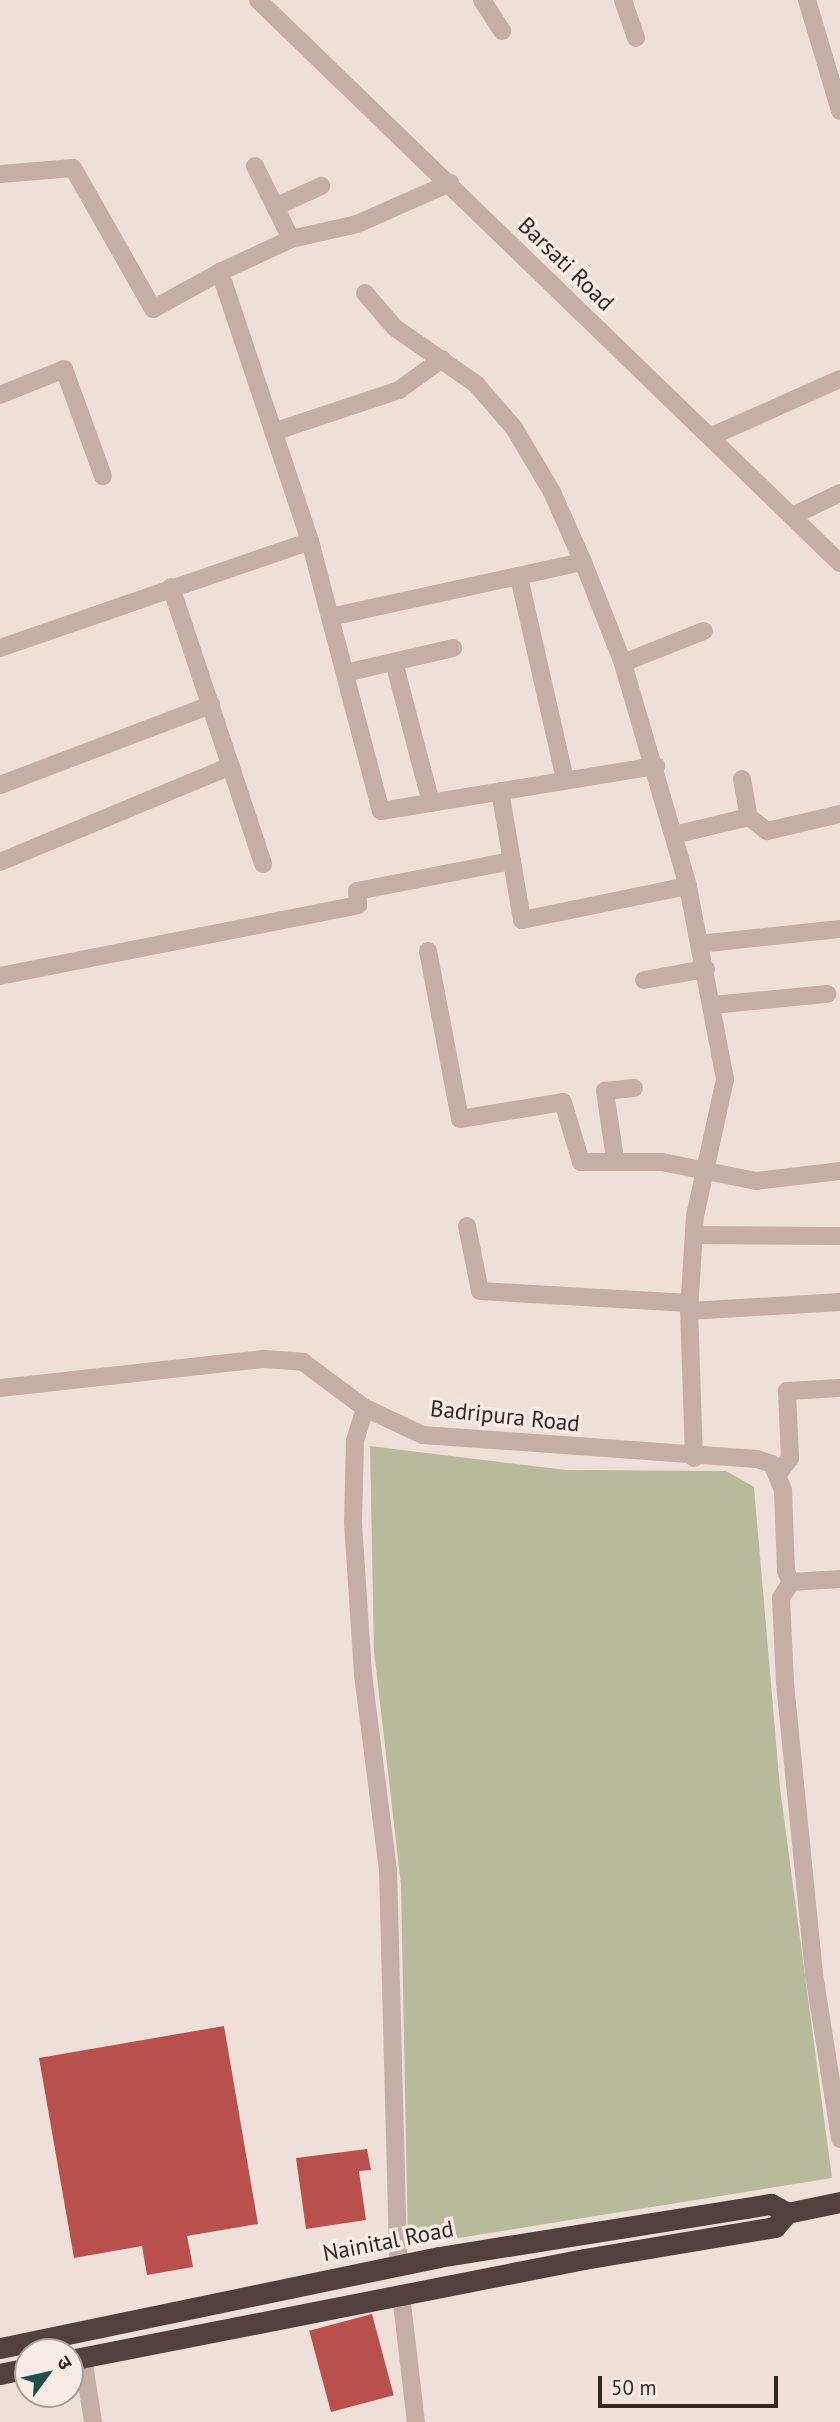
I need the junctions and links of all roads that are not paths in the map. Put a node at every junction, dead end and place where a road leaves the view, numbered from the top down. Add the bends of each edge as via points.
1 (258, 0) edge
2 (482, 0) edge
3 (623, 0) edge
4 (807, 0) edge
5 (502, 32) dead end
6 (636, 38) dead end
7 (840, 111) edge
8 (255, 166) dead end
9 (0, 174) edge
10 (450, 183) junction
11 (321, 186) dead end
12 (275, 207) junction
13 (291, 239) junction
14 (220, 272) junction
15 (365, 293) dead end
16 (442, 359) junction
17 (840, 379) edge
18 (0, 395) edge
19 (273, 432) junction
20 (712, 436) junction
21 (103, 476) dead end
22 (840, 493) edge
23 (792, 516) junction
24 (310, 541) junction
25 (583, 562) junction
26 (840, 563) edge
27 (519, 577) junction
28 (171, 587) junction
29 (330, 617) junction
30 (704, 631) dead end
31 (0, 648) edge
32 (453, 648) dead end
33 (394, 662) junction
34 (623, 663) junction
35 (345, 673) junction
36 (211, 705) junction
37 (231, 766) junction
38 (656, 766) junction
39 (742, 779) dead end
40 (565, 780) junction
41 (0, 786) edge
42 (500, 791) junction
43 (431, 803) junction
44 (840, 814) edge
45 (750, 817) junction
46 (674, 835) junction
47 (512, 861) junction
48 (0, 862) edge
49 (263, 864) dead end
50 (688, 886) junction
51 (839, 929) edge
52 (699, 944) junction
53 (428, 951) dead end
54 (706, 969) junction
55 (0, 976) edge
56 (644, 980) dead end
57 (827, 994) dead end
58 (712, 1005) junction
59 (634, 1087) dead end
60 (615, 1159) junction
61 (703, 1167) junction
62 (840, 1171) edge
63 (467, 1226) dead end
64 (694, 1234) junction
65 (840, 1236) edge
66 (840, 1302) edge
67 (689, 1307) junction
68 (0, 1388) edge
69 (840, 1388) edge
70 (365, 1408) junction
71 (694, 1458) junction
72 (778, 1474) junction
73 (840, 1579) edge
74 (791, 1582) junction
75 (840, 2139) edge
76 (840, 2202) edge
77 (787, 2213) junction
78 (398, 2265) junction
79 (401, 2295) junction
80 (79, 2331) junction
81 (78, 2338) edge
82 (0, 2347) edge
83 (84, 2358) edge
84 (84, 2387) edge
85 (93, 2422) edge
86 (416, 2422) edge

1 - 10 street, Barsati Road
2 - 5 street
3 - 6 street
4 - 7 street
8 - 12 street
9 - 14 street via 74,168 153,309
10 - 13 street via 357,224
10 - 20 street, Barsati Road
11 - 12 street
12 - 13 street
13 - 14 street
14 - 19 street
15 - 16 street via 395,328
16 - 19 street via 399,390
16 - 25 street via 476,384 514,428 552,492
17 - 20 street
18 - 21 street via 64,369
19 - 24 street
20 - 23 street, Barsati Road
22 - 23 street
23 - 26 street, Barsati Road
24 - 28 street
24 - 29 street
25 - 27 street
25 - 34 street
27 - 29 street
27 - 40 street
28 - 31 street
28 - 36 street
29 - 35 street
30 - 34 street
32 - 33 street
33 - 35 street
33 - 43 street
34 - 38 street
35 - 43 street via 381,811
36 - 37 street
36 - 41 street
37 - 48 street
37 - 49 street
38 - 40 street
38 - 46 street
39 - 45 street
40 - 42 street
42 - 43 street
42 - 47 street
44 - 45 street via 767,831
45 - 46 street
46 - 50 street
47 - 50 street via 522,920
47 - 55 street via 357,891 358,905
50 - 52 street
51 - 52 street
52 - 54 street
53 - 60 street via 460,1119 563,1102 581,1162
54 - 56 street
54 - 58 street
57 - 58 street
58 - 61 street via 725,1079
59 - 60 street via 605,1091
60 - 61 street
61 - 62 street via 756,1181
61 - 64 street
63 - 67 street via 480,1291
64 - 65 street
64 - 67 street
66 - 67 street
67 - 71 street
68 - 70 street, Badripura Road via 264,1359 303,1362
69 - 72 street via 787,1391 790,1458
70 - 71 street, Badripura Road via 424,1435
70 - 78 street via 355,1440 353,1524 363,1675 388,1870
71 - 72 street, Badripura Road via 757,1459 772,1464
72 - 74 street
73 - 74 street
74 - 75 street via 781,1598 785,1683 814,1974
76 - 77 highway, Nainital Road
77 - 78 highway, Nainital Road via 771,2204
77 - 79 highway, Nainital Road via 775,2227
78 - 79 highway
78 - 80 highway, Nainital Road
79 - 83 highway, Nainital Road
79 - 86 street
80 - 81 highway
80 - 82 highway, Nainital Road
84 - 85 street

